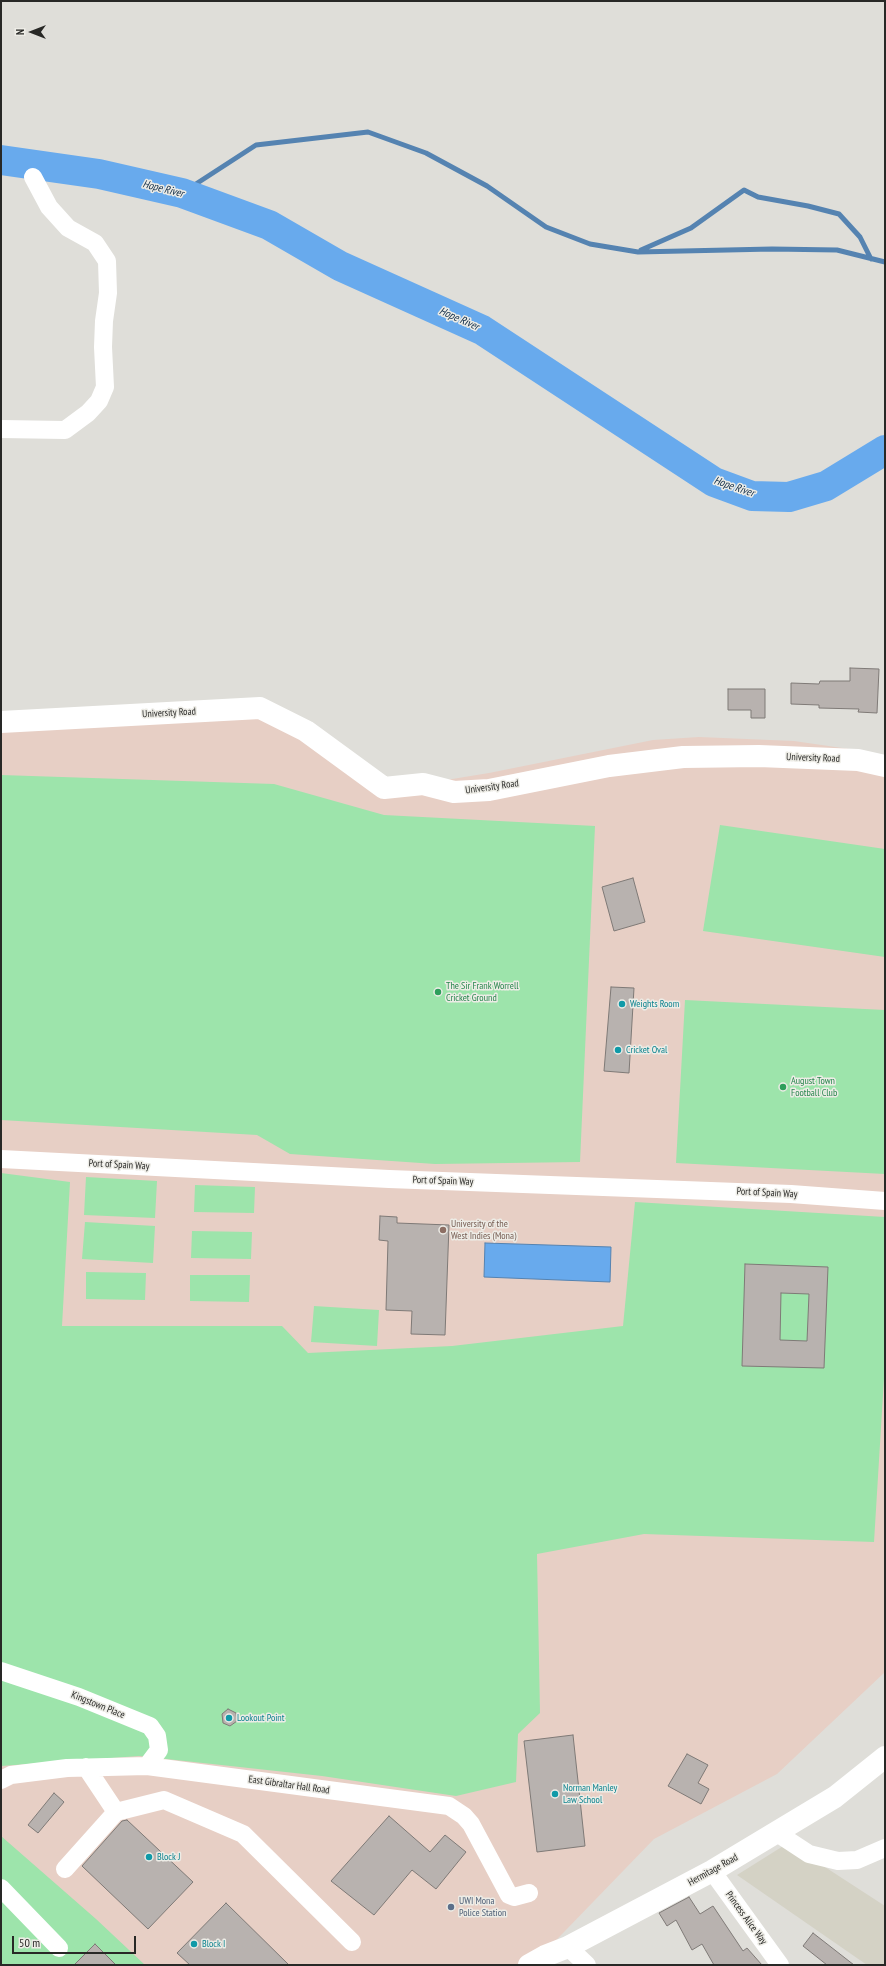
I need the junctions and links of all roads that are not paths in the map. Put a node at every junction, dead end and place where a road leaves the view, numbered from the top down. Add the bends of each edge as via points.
1 (33, 176) dead end
2 (1, 429) edge
3 (1, 722) edge
4 (885, 766) edge
5 (1, 1159) edge
6 (885, 1201) edge
7 (1, 1671) edge
8 (885, 1757) edge
9 (146, 1766) junction
10 (86, 1767) junction
11 (1, 1780) edge
12 (116, 1812) junction
13 (777, 1833) junction
14 (885, 1848) edge
15 (65, 1869) dead end
16 (712, 1871) junction
17 (1, 1888) edge
18 (529, 1893) dead end
19 (352, 1942) dead end
20 (568, 1947) junction
21 (59, 1948) dead end
22 (530, 1965) edge
23 (587, 1965) edge
24 (780, 1965) edge

1 - 2 street via 54,212 68,228 95,243 107,261 105,387 99,401 66,430
3 - 4 street, University Road via 260,708 306,731 384,788 423,784 454,792 488,790 609,766 683,757 759,756 858,760
5 - 6 street, Port of Spain Way via 389,1179 784,1193
7 - 9 street, Kingstown Place via 79,1697 150,1726 158,1736 159,1750
8 - 13 street, Hermitage Road via 835,1797
9 - 10 street, East Gibraltar Hall Road
9 - 18 street, East Gibraltar Hall Road via 448,1806 471,1824 509,1895 514,1897
10 - 11 street, East Gibraltar Hall Road via 11,1775
10 - 12 street
12 - 15 street
12 - 19 street via 164,1800 243,1834
13 - 14 street via 809,1854 838,1861 857,1860
13 - 16 street, Hermitage Road
16 - 20 street, Hermitage Road
16 - 24 street, Princess Alice Way
17 - 21 street
20 - 22 street, Hermitage Road
20 - 23 street

